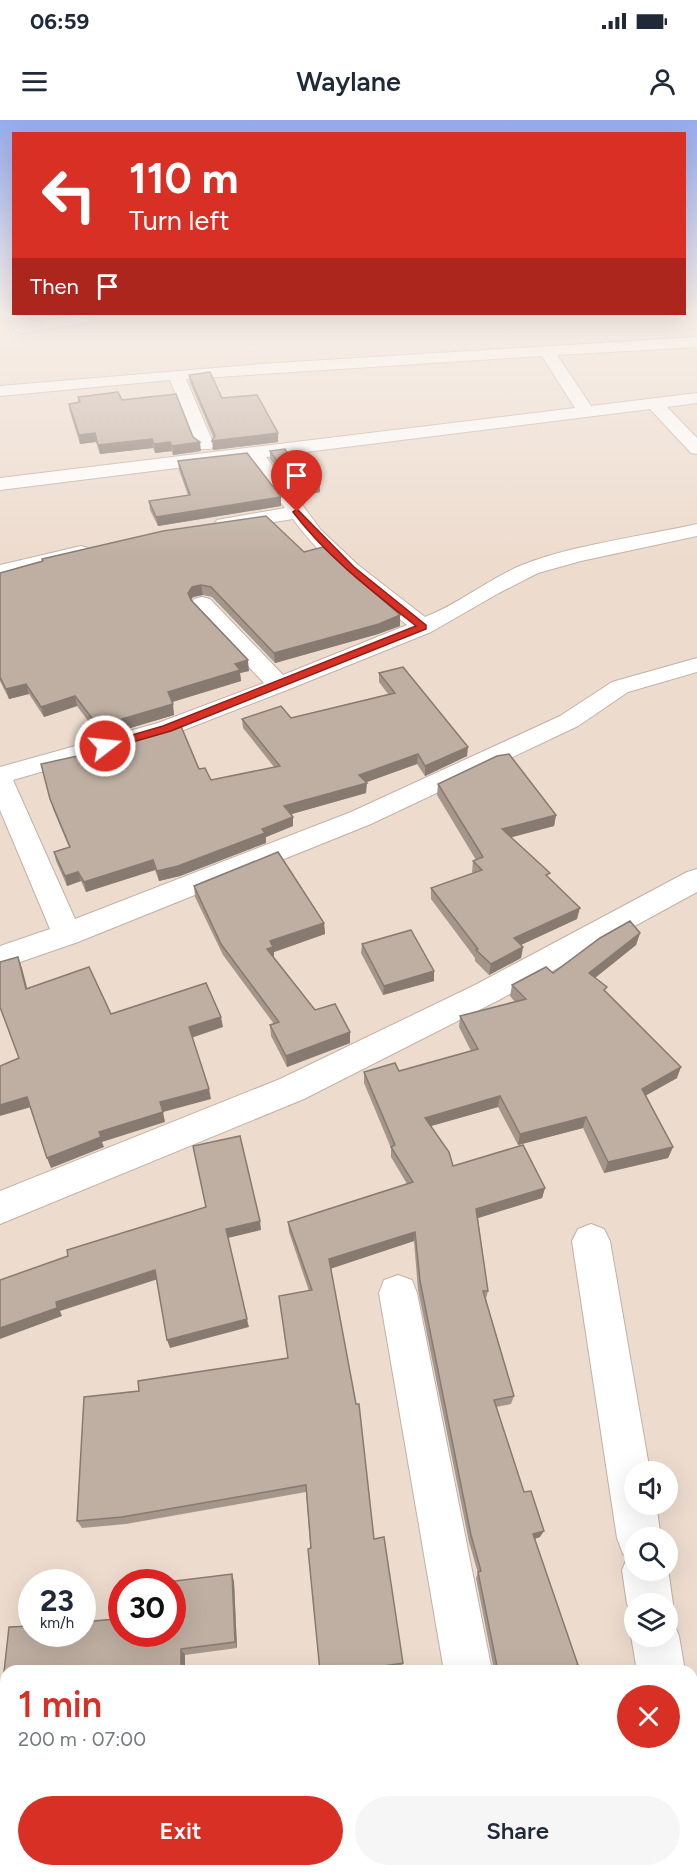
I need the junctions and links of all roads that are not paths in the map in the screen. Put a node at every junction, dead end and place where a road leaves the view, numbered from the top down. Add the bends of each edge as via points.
1 (183, 393) edge
2 (574, 393) edge
3 (694, 402) edge
4 (654, 403) junction
5 (586, 412) junction
6 (205, 445) dead end
7 (697, 448) edge
8 (254, 453) junction
9 (0, 484) edge
10 (297, 512) junction
11 (208, 526) edge
12 (697, 530) edge
13 (100, 548) edge
14 (0, 571) edge
15 (202, 604) dead end
16 (423, 627) junction
17 (697, 665) edge
18 (279, 685) junction
19 (0, 777) edge
20 (697, 879) edge
21 (67, 934) junction
22 (0, 958) edge
23 (0, 1208) edge
24 (591, 1242) dead end
25 (398, 1293) dead end
26 (637, 1527) edge
27 (658, 1647) edge
28 (467, 1665) edge
29 (660, 1665) edge

1 - 6 street
2 - 5 street
3 - 4 street
4 - 5 street
4 - 7 street
5 - 8 street
8 - 9 street
8 - 10 street
10 - 11 street
10 - 16 street via 351,569
12 - 16 street via 531,569
13 - 14 street
15 - 18 street
16 - 18 street
17 - 21 street via 620,687 569,721 361,818
18 - 19 street via 167,728
19 - 21 street
20 - 23 street via 486,993 292,1089
21 - 22 street
24 - 26 street
25 - 28 street
27 - 29 street

